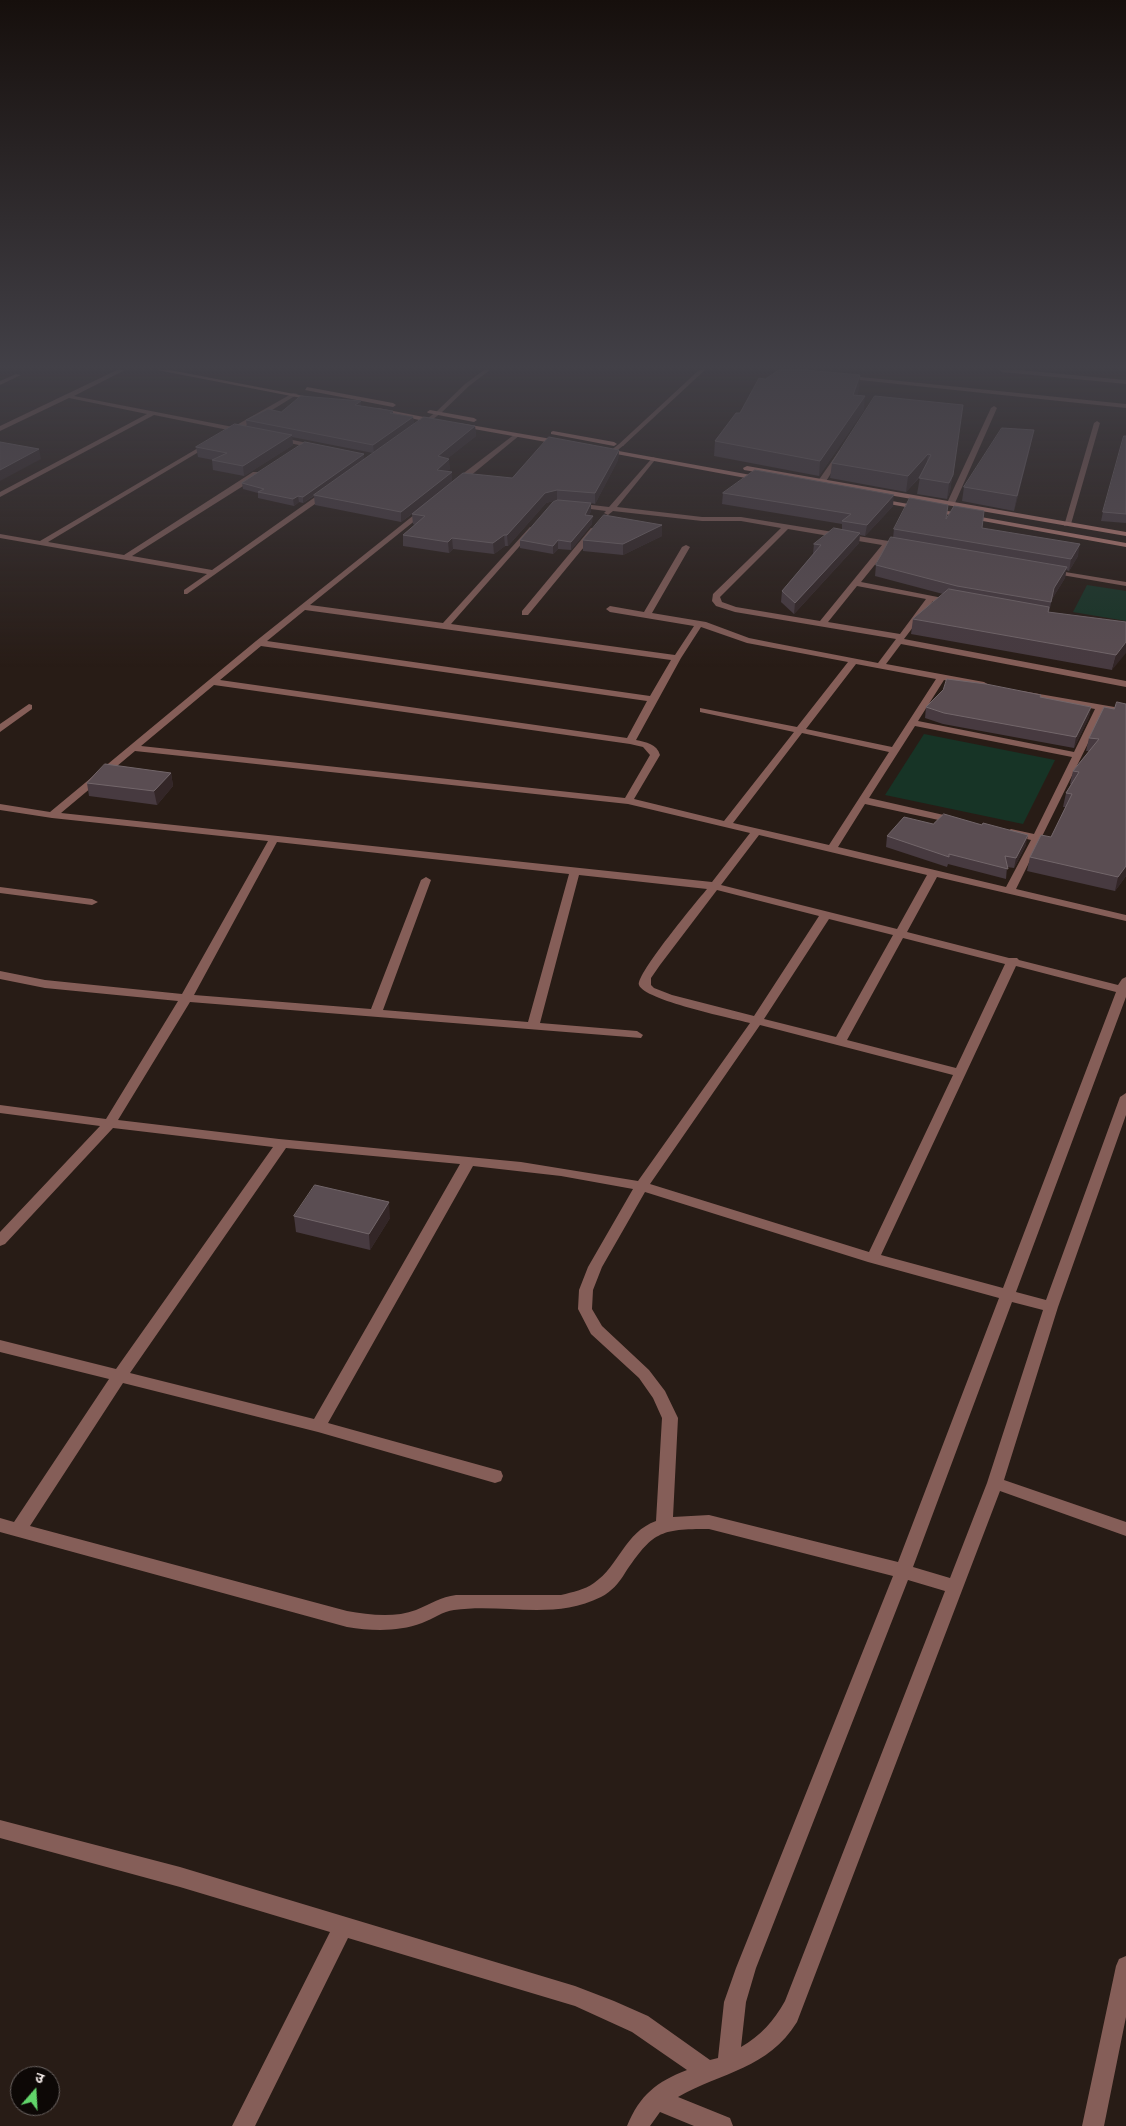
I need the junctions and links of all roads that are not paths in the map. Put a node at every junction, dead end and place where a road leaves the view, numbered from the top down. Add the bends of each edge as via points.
1 (48, 469) edge
2 (166, 469) edge
3 (474, 469) edge
4 (645, 469) edge
5 (709, 469) edge
6 (756, 469) edge
7 (830, 469) edge
8 (966, 469) edge
9 (1084, 469) edge
10 (263, 470) edge
11 (822, 481) junction
12 (336, 486) edge
13 (450, 488) edge
14 (817, 489) edge
15 (0, 495) edge
16 (866, 498) edge
17 (951, 503) junction
18 (564, 504) edge
19 (428, 506) edge
20 (612, 509) junction
21 (605, 517) edge
22 (536, 522) edge
23 (599, 524) edge
24 (1067, 524) junction
25 (787, 526) junction
26 (1126, 534) edge
27 (0, 536) edge
28 (41, 543) junction
29 (888, 543) junction
30 (1126, 545) edge
31 (686, 547) dead end
32 (916, 548) edge
33 (126, 557) junction
34 (1040, 570) edge
35 (214, 573) junction
36 (854, 583) junction
37 (1126, 584) edge
38 (187, 592) dead end
39 (930, 598) junction
40 (960, 603) edge
41 (303, 607) junction
42 (610, 609) dead end
43 (525, 613) dead end
44 (647, 614) junction
45 (700, 624) junction
46 (822, 624) junction
47 (445, 626) junction
48 (900, 639) junction
49 (259, 644) junction
50 (677, 658) junction
51 (854, 660) junction
52 (881, 665) junction
53 (942, 677) junction
54 (212, 682) junction
55 (1126, 684) edge
56 (998, 687) edge
57 (1017, 691) edge
58 (653, 699) junction
59 (28, 707) dead end
60 (1101, 707) junction
61 (703, 710) dead end
62 (1126, 711) edge
63 (912, 723) junction
64 (0, 729) edge
65 (800, 730) junction
66 (630, 741) junction
67 (132, 748) junction
68 (895, 750) junction
69 (1077, 755) junction
70 (862, 800) junction
71 (628, 801) junction
72 (0, 807) edge
73 (52, 815) junction
74 (969, 823) edge
75 (727, 824) junction
76 (998, 830) edge
77 (757, 831) junction
78 (1037, 838) junction
79 (274, 839) junction
80 (832, 848) junction
81 (576, 870) junction
82 (934, 872) junction
83 (426, 880) dead end
84 (714, 886) junction
85 (0, 890) edge
86 (1010, 890) junction
87 (92, 902) dead end
88 (826, 914) junction
89 (1126, 918) edge
90 (900, 932) junction
91 (1013, 960) junction
92 (0, 976) edge
93 (1125, 987) edge
94 (186, 998) junction
95 (376, 1013) junction
96 (757, 1021) junction
97 (533, 1026) junction
98 (637, 1035) dead end
99 (840, 1042) junction
100 (960, 1073) junction
101 (1126, 1097) edge
102 (0, 1109) edge
103 (110, 1123) junction
104 (282, 1144) junction
105 (468, 1162) junction
106 (641, 1186) junction
107 (0, 1241) edge
108 (873, 1258) junction
109 (1007, 1295) junction
110 (1051, 1307) junction
111 (0, 1346) edge
112 (120, 1375) junction
113 (318, 1426) junction
114 (495, 1476) dead end
115 (994, 1483) junction
116 (0, 1525) edge
117 (664, 1525) junction
118 (1126, 1528) edge
119 (18, 1530) junction
120 (902, 1571) junction
121 (954, 1587) junction
122 (0, 1829) edge
123 (343, 1927) junction
124 (1126, 1966) edge
125 (718, 2068) junction
126 (657, 2100) junction
127 (243, 2126) edge
128 (638, 2126) edge
129 (722, 2126) edge
130 (1093, 2126) edge

1 - 15 street
2 - 28 street
3 - 13 street
4 - 20 street
5 - 14 main road
6 - 11 main road
7 - 11 street
8 - 17 street
9 - 24 street
10 - 33 street
11 - 17 main road
12 - 35 street
16 - 30 main road
17 - 24 main road
18 - 20 street
19 - 41 street
20 - 21 street
20 - 25 street via 702,519 741,518
22 - 47 street
23 - 43 street
24 - 26 main road
25 - 29 street
25 - 46 street via 715,600 735,609
27 - 28 street
28 - 33 street
29 - 32 street
29 - 36 street
31 - 44 street
33 - 35 street
34 - 37 street
35 - 38 street
36 - 39 street
36 - 46 street
39 - 40 street
39 - 48 street
41 - 47 street
41 - 49 street
42 - 44 street
44 - 45 street
45 - 50 street
45 - 51 street via 757,642
46 - 48 street
47 - 50 street
48 - 52 street
48 - 55 street
49 - 54 street
49 - 58 street
50 - 58 street
51 - 52 street
51 - 65 street
52 - 53 street
53 - 56 street
53 - 63 street
54 - 66 street
54 - 67 street
57 - 60 street
58 - 66 street
59 - 64 street
60 - 62 street
60 - 69 street
61 - 65 street
63 - 68 street
63 - 69 street
65 - 68 street
65 - 75 street
66 - 71 street via 649,747 655,754
67 - 71 street
67 - 73 street
68 - 70 street
69 - 78 street
70 - 74 street
70 - 80 street
71 - 75 street
72 - 73 street
73 - 79 street
75 - 77 street
76 - 78 street
77 - 80 street
77 - 84 street
78 - 86 street
79 - 81 street
79 - 94 street
80 - 82 street
81 - 84 street
81 - 97 street
82 - 86 street
82 - 90 street
83 - 95 street
84 - 88 street
84 - 96 street via 655,963 645,978 645,985 650,991 668,998
85 - 87 street
86 - 89 street
88 - 90 street
88 - 96 street
90 - 91 street
90 - 99 street
91 - 93 street
91 - 100 street
92 - 94 street via 45,984
93 - 109 street
94 - 95 street
94 - 103 street
95 - 97 street
96 - 99 street
96 - 106 street
97 - 98 street
99 - 100 street
100 - 108 street
101 - 110 street
102 - 103 street
103 - 104 street
103 - 107 street
104 - 105 street
104 - 112 street
105 - 106 street via 611,1179
105 - 113 street
106 - 108 street
106 - 117 street via 595,1267 586,1290 585,1309 596,1330 644,1374 660,1394 670,1418
108 - 109 street
109 - 110 street
109 - 120 street
110 - 115 street
111 - 112 street
112 - 113 street
112 - 119 street
113 - 114 street
115 - 118 street
115 - 121 street
116 - 119 street
117 - 119 street via 646,1533 634,1544 606,1585 574,1600 539,1604 455,1602 418,1617 375,1624
117 - 120 street via 709,1522
120 - 121 street
120 - 125 street via 746,1968
121 - 125 street via 793,2007 785,2023 765,2044 752,2054
122 - 123 street via 180,1877
123 - 125 street via 607,2008
123 - 127 street
124 - 130 street
125 - 126 street via 670,2090
126 - 128 street via 647,2109
126 - 129 street

